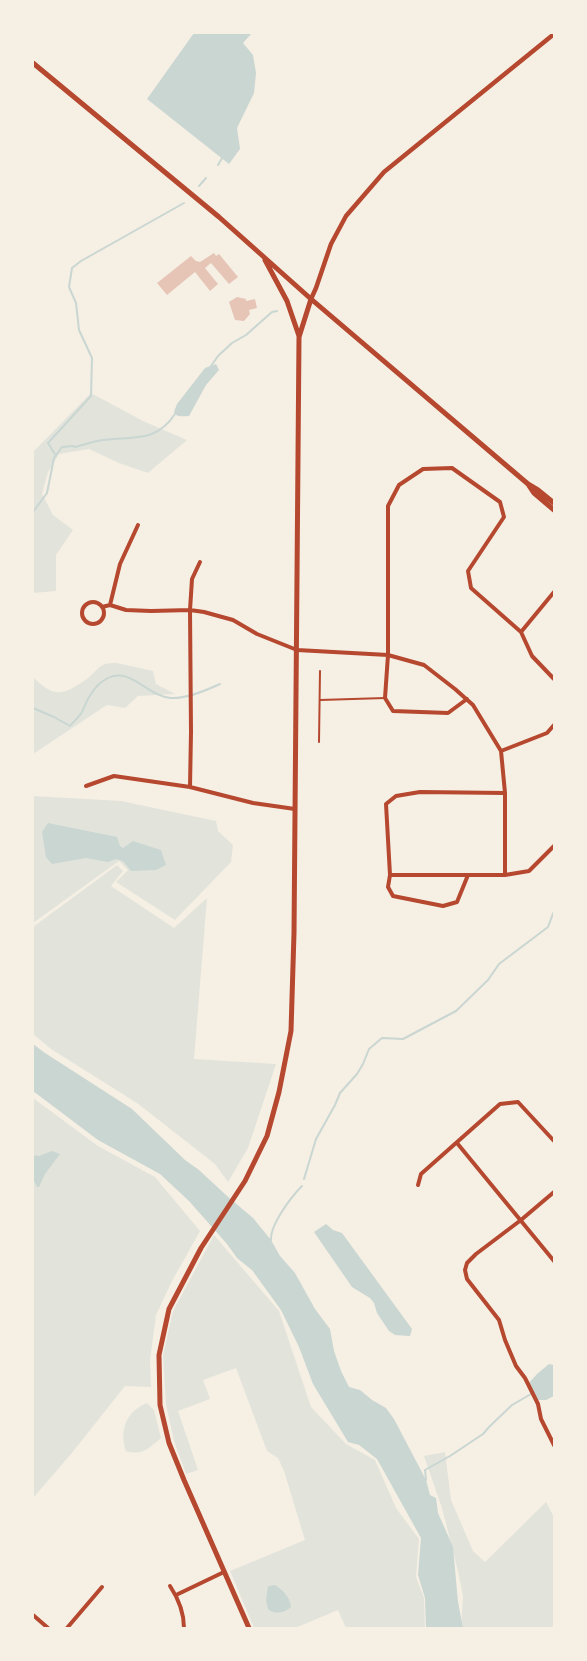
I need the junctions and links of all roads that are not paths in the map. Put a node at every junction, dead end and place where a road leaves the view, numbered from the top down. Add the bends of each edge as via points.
1 (554, 34) edge
2 (33, 63) edge
3 (263, 256) junction
4 (311, 299) junction
5 (299, 337) junction
6 (528, 484) junction
7 (554, 503) edge
8 (554, 510) edge
9 (138, 525) dead end
10 (200, 562) dead end
11 (554, 592) edge
12 (110, 605) junction
13 (102, 607) junction
14 (189, 610) junction
15 (521, 632) junction
16 (297, 650) junction
17 (388, 655) junction
18 (320, 671) dead end
19 (554, 679) edge
20 (386, 698) junction
21 (467, 699) junction
22 (320, 700) junction
23 (554, 725) edge
24 (319, 742) dead end
25 (501, 751) junction
26 (86, 786) dead end
27 (189, 788) junction
28 (505, 793) junction
29 (296, 809) junction
30 (554, 846) edge
31 (390, 875) junction
32 (468, 875) junction
33 (505, 875) junction
34 (554, 1141) edge
35 (457, 1143) junction
36 (418, 1185) dead end
37 (554, 1192) edge
38 (521, 1220) junction
39 (554, 1261) edge
40 (553, 1443) edge
41 (224, 1572) junction
42 (170, 1586) dead end
43 (102, 1587) dead end
44 (176, 1595) junction
45 (33, 1615) edge
46 (48, 1628) edge
47 (67, 1628) edge
48 (184, 1628) edge
49 (249, 1628) edge

1 - 4 street via 384,172 346,216
2 - 3 main road
3 - 4 main road
3 - 5 main road
4 - 5 main road
4 - 6 main road
5 - 16 main road
6 - 7 main road
6 - 8 main road
9 - 12 street via 120,564
10 - 14 street via 192,579
11 - 15 street
12 - 13 street
12 - 14 street via 126,610
13 - 13 street via 102,618 97,622 90,623 82,617 86,604 93,602
14 - 16 street via 233,620
14 - 27 street
15 - 17 street via 471,588 468,571 504,517 500,502 452,468 423,470 399,485 388,506
15 - 19 street via 532,656
16 - 17 street
16 - 29 main road
17 - 20 street
17 - 21 street via 424,665
18 - 22 lane
20 - 21 street via 393,711 448,713
20 - 22 lane
21 - 25 street
22 - 24 lane
23 - 25 street via 547,733
25 - 28 street
26 - 27 street via 114,776
27 - 29 street
28 - 31 street via 420,792 396,796 386,804
28 - 33 street
29 - 41 main road via 291,1031 279,1092 267,1136 169,1310 159,1355 160,1405 169,1443
30 - 33 street via 529,871
31 - 32 street
31 - 32 street via 388,887 393,896 443,906 457,902
32 - 33 street
34 - 35 street via 518,1102 500,1104
35 - 36 street via 421,1174
35 - 38 street
37 - 38 street
38 - 39 street
38 - 40 street via 476,1254 465,1270 467,1279 499,1320
41 - 44 street
41 - 49 main road
42 - 44 street
43 - 47 street
44 - 48 street
45 - 46 street

